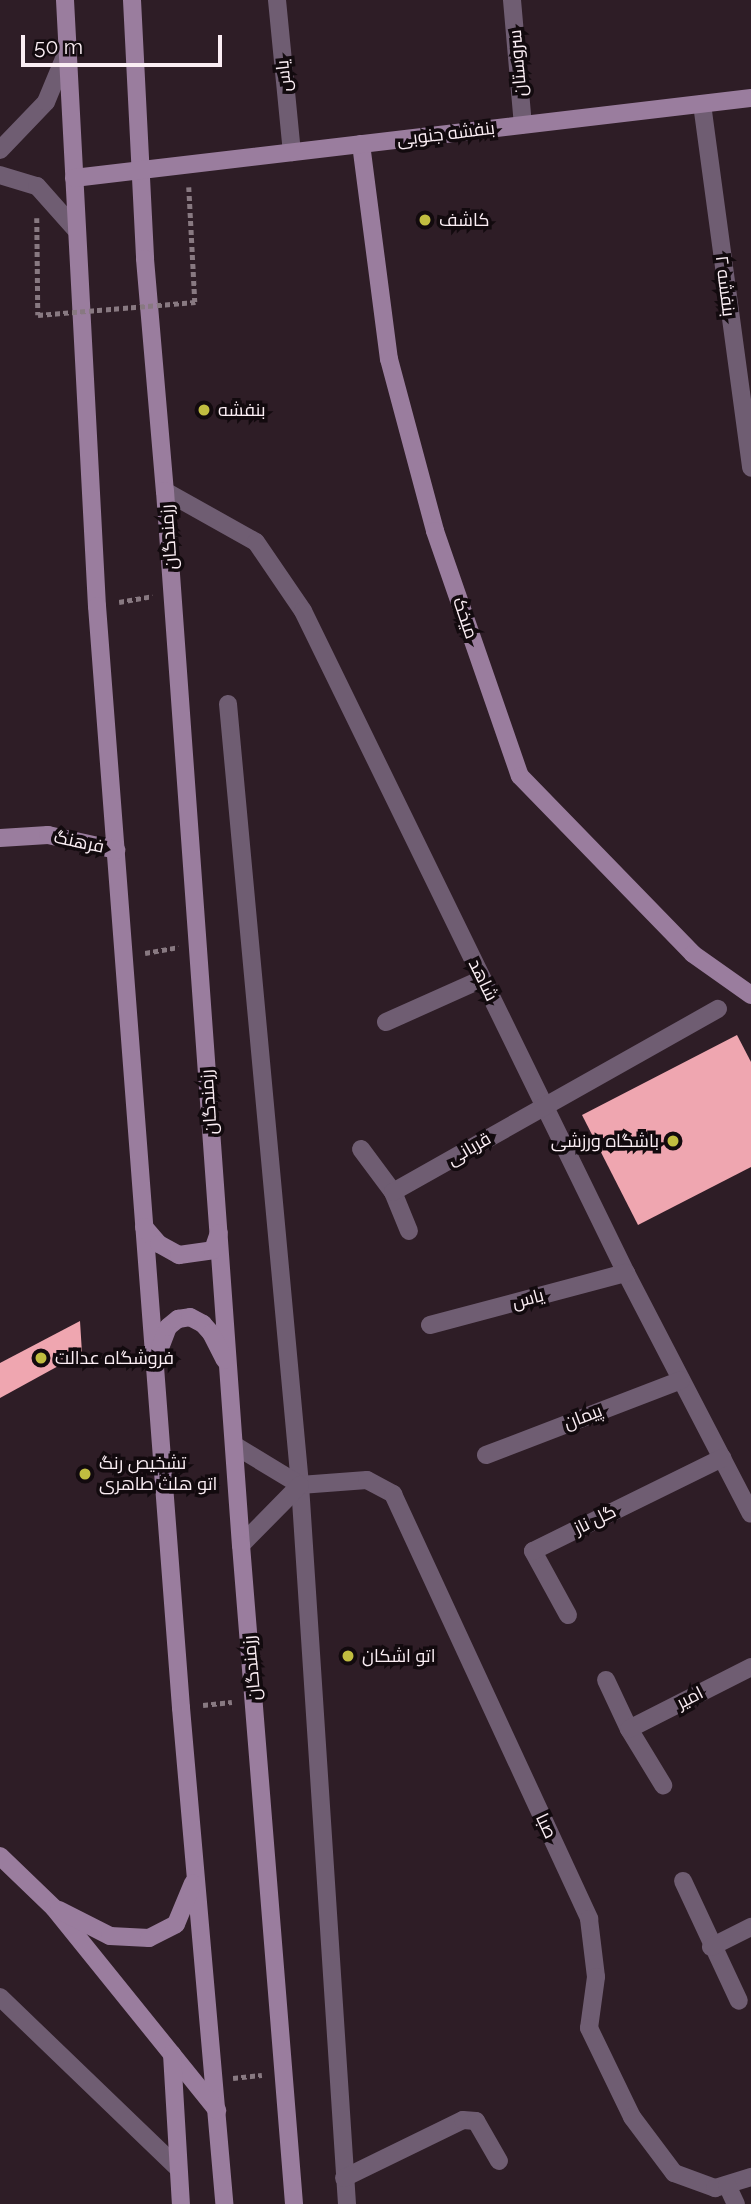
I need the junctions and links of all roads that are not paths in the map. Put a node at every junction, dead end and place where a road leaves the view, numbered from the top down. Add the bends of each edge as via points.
1 (65, 0) edge
2 (132, 0) edge
3 (276, 0) edge
4 (512, 0) edge
5 (68, 48) junction
6 (751, 98) edge
7 (702, 104) junction
8 (523, 125) junction
9 (361, 144) junction
10 (0, 150) edge
11 (292, 152) junction
12 (141, 170) junction
13 (0, 175) edge
14 (74, 178) junction
15 (77, 231) junction
16 (751, 468) edge
17 (165, 491) junction
18 (228, 704) dead end
19 (0, 838) edge
20 (116, 850) junction
21 (482, 979) junction
22 (751, 995) edge
23 (718, 1009) dead end
24 (386, 1022) dead end
25 (544, 1106) junction
26 (361, 1149) dead end
27 (393, 1192) junction
28 (144, 1227) junction
29 (410, 1231) dead end
30 (219, 1233) junction
31 (626, 1273) junction
32 (430, 1325) dead end
33 (154, 1363) junction
34 (228, 1366) junction
35 (681, 1380) junction
36 (234, 1445) junction
37 (485, 1455) dead end
38 (722, 1458) junction
39 (300, 1485) junction
40 (751, 1514) edge
41 (241, 1545) junction
42 (568, 1615) dead end
43 (751, 1667) edge
44 (606, 1680) dead end
45 (629, 1728) junction
46 (663, 1784) dead end
47 (0, 1856) edge
48 (195, 1880) junction
49 (683, 1881) dead end
50 (54, 1908) junction
51 (751, 1927) edge
52 (711, 1947) junction
53 (0, 1997) edge
54 (739, 2001) dead end
55 (172, 2054) junction
56 (217, 2110) junction
57 (499, 2161) dead end
58 (178, 2168) junction
59 (751, 2177) edge
60 (344, 2178) junction
61 (727, 2185) junction
62 (181, 2204) edge
63 (224, 2204) edge
64 (294, 2204) edge
65 (346, 2204) edge
66 (736, 2204) edge

1 - 5 main road
2 - 12 main road, رزمندگان
3 - 11 street, یاس
4 - 8 street, سروستان
5 - 10 street via 46,102
5 - 14 main road
6 - 7 main road, بنفشه جنوبی
7 - 8 main road, بنفشه جنوبی
7 - 16 street, بنفشه ۲
8 - 9 main road, بنفشه جنوبی
9 - 11 main road, بنفشه جنوبی
9 - 22 main road, میخک via 389,359 435,531 520,776 693,954
11 - 12 main road, بنفشه جنوبی
12 - 14 main road, بنفشه جنوبی
12 - 17 main road, رزمندگان
13 - 15 street via 37,186
14 - 15 main road
15 - 20 main road via 97,606
17 - 21 street, شاهد via 256,541 303,611
17 - 30 main road, رزمندگان
18 - 39 street
19 - 20 main road, فرهنگ via 48,835
20 - 28 main road
21 - 24 street
21 - 25 street, شاهد
23 - 25 street, قربانی
25 - 27 street, قربانی
25 - 31 street, شاهد
26 - 27 street
27 - 29 street
28 - 30 main road via 159,1244 179,1255 213,1250
28 - 33 main road
30 - 34 main road, رزمندگان
31 - 32 street, یاس
31 - 35 street, شاهد
33 - 34 main road via 168,1327 178,1318 190,1317 211,1333
33 - 48 main road
34 - 36 main road, رزمندگان
35 - 37 street, پیمان
35 - 38 street, شاهد
36 - 39 street
36 - 41 main road, رزمندگان
38 - 40 street, شاهد
38 - 42 street, گل ناز via 533,1551
39 - 41 street
39 - 60 street
39 - 61 street, صبا via 367,1480 393,1494 589,1919 596,1978 589,2028 632,2117 674,2173 715,2188
41 - 64 main road, رزمندگان
43 - 45 street, امیر
44 - 45 street
45 - 46 street
47 - 50 main road
48 - 50 main road via 176,1924 149,1938 110,1936
48 - 56 main road
49 - 52 street
50 - 55 main road
51 - 52 street
52 - 54 street
53 - 58 street
55 - 56 main road
55 - 58 main road
56 - 63 main road
57 - 60 street via 476,2121 463,2120
58 - 62 main road
59 - 61 street, صبا
60 - 65 street
61 - 66 street

